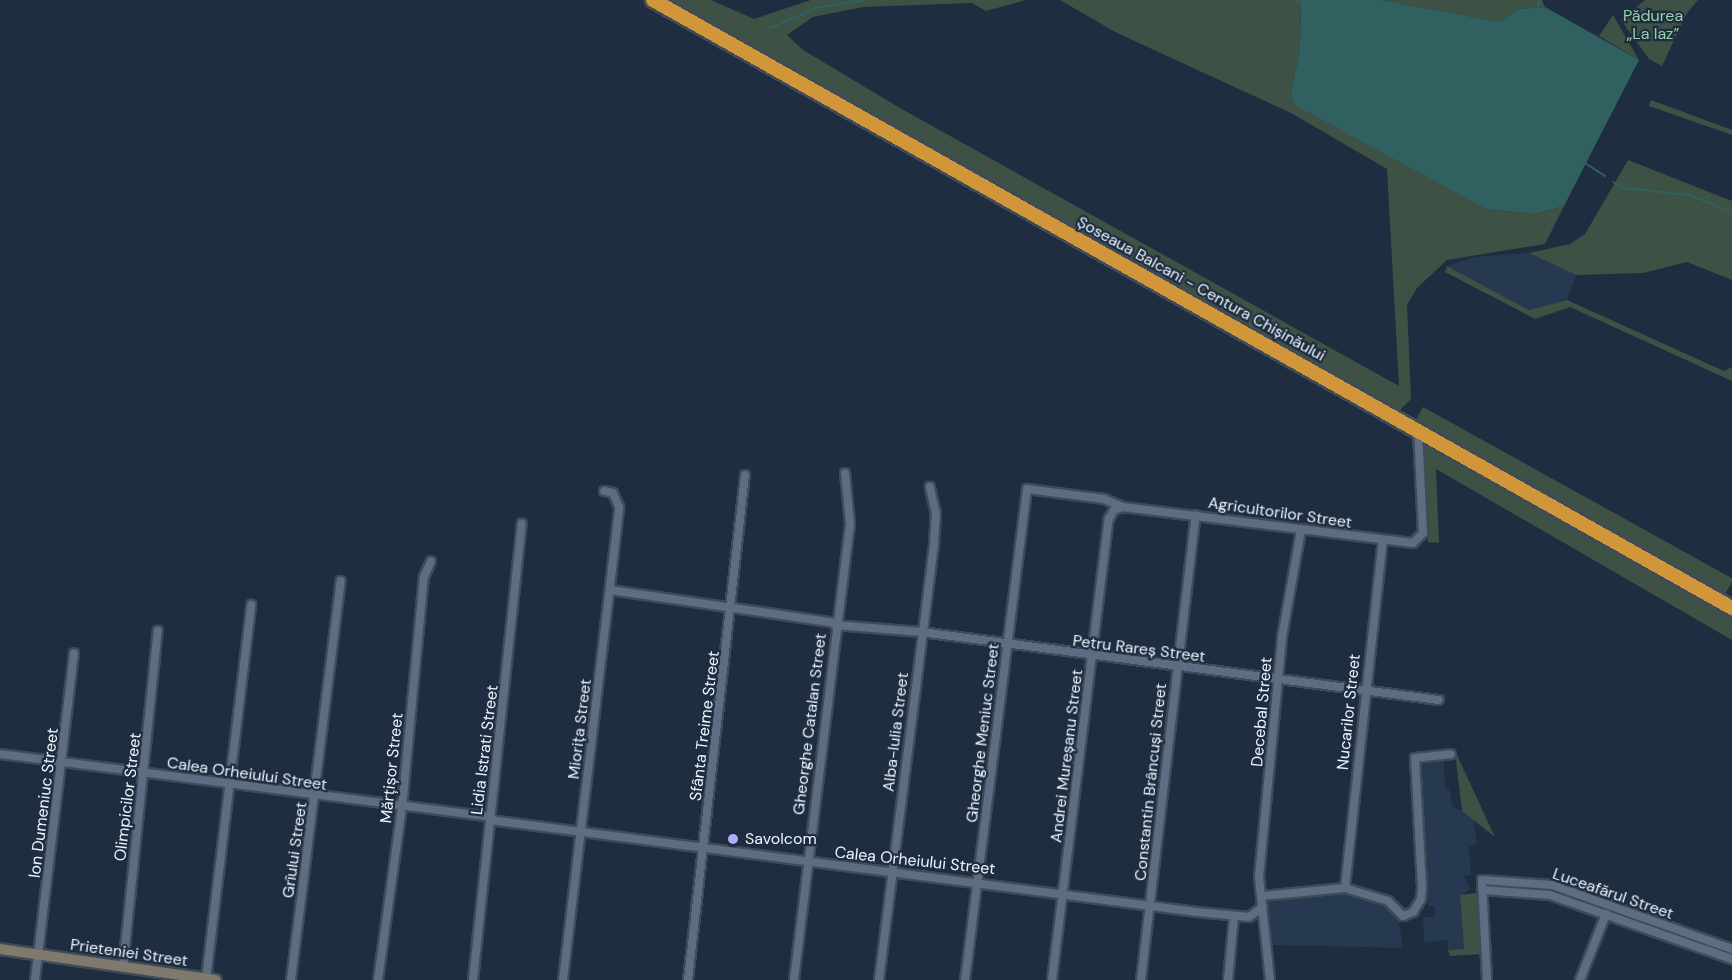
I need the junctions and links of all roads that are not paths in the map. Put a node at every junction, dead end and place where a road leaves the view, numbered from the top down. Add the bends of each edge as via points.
1 (654, 0) edge
2 (1418, 431) junction
3 (845, 473) dead end
4 (745, 475) dead end
5 (930, 487) dead end
6 (1027, 489) joint
7 (604, 491) dead end
8 (1123, 507) junction
9 (1196, 515) junction
10 (522, 524) dead end
11 (1301, 531) junction
12 (1383, 540) junction
13 (431, 561) dead end
14 (341, 581) dead end
15 (610, 590) junction
16 (251, 605) dead end
17 (1732, 608) edge
18 (732, 609) junction
19 (835, 624) junction
20 (158, 631) dead end
21 (921, 632) junction
22 (1008, 645) junction
23 (74, 653) dead end
24 (1093, 657) junction
25 (1176, 667) junction
26 (1280, 681) junction
27 (1365, 691) junction
28 (1439, 700) dead end
29 (0, 754) edge
30 (1451, 754) dead end
31 (64, 761) junction
32 (146, 772) junction
33 (229, 785) junction
34 (316, 798) junction
35 (402, 808) junction
36 (490, 819) junction
37 (581, 832) junction
38 (703, 849) junction
39 (807, 862) junction
40 (893, 873) junction
41 (977, 881) junction
42 (1345, 888) junction
43 (1483, 890) junction
44 (1063, 894) junction
45 (1262, 896) junction
46 (1151, 904) junction
47 (1263, 907) junction
48 (1606, 914) junction
49 (1234, 916) junction
50 (0, 949) edge
51 (1732, 950) edge
52 (38, 956) junction
53 (1732, 959) edge
54 (123, 967) junction
55 (211, 979) edge
56 (35, 980) edge
57 (291, 980) edge
58 (378, 980) edge
59 (473, 980) edge
60 (563, 980) edge
61 (688, 980) edge
62 (794, 980) edge
63 (879, 980) edge
64 (965, 980) edge
65 (1052, 980) edge
66 (1141, 980) edge
67 (1228, 980) edge
68 (1270, 980) edge
69 (1487, 980) edge
70 (1580, 980) edge

1 - 2 highway, Șoseaua Balcani - Centura Chișinăului
2 - 12 street, Agricultorilor Street via 1423,533 1413,543
2 - 17 highway, Șoseaua Balcani - Centura Chișinăului
3 - 19 street, Gheorghe Catalan Street via 849,523
4 - 18 street, Sfânta Treime Street
5 - 21 street, Alba-Iulia Street via 936,514
6 - 8 street, Agricultorilor Street via 1104,499
6 - 22 street, Gheorghe Meniuc Street
7 - 15 street, Miorița Street via 613,493 619,507
8 - 9 street, Agricultorilor Street
8 - 24 street, Andrei Mureșanu Street via 1110,514
9 - 11 street, Agricultorilor Street
9 - 25 street, Constantin Brâncuși Street
10 - 36 street, Lidia Istrati Street
11 - 12 street, Agricultorilor Street
11 - 26 street, Decebal Street via 1286,609
12 - 27 street, Nucarilor Street
13 - 35 street, Mărțișor Street via 424,577
14 - 34 street, Grîului Street
15 - 18 street, Petru Rareș Street
15 - 37 street, Miorița Street
16 - 33 street
18 - 19 street, Petru Rareș Street
18 - 38 street, Sfânta Treime Street
19 - 21 street, Petru Rareș Street
19 - 39 street, Gheorghe Catalan Street
20 - 32 street, Olimpicilor Street
21 - 22 street, Petru Rareș Street
21 - 40 street, Alba-Iulia Street
22 - 24 street, Petru Rareș Street
22 - 41 street, Gheorghe Meniuc Street
23 - 31 street, Ion Dumeniuc Street
24 - 25 street, Petru Rareș Street
24 - 44 street, Andrei Mureșanu Street
25 - 26 street, Petru Rareș Street
25 - 46 street, Constantin Brâncuși Street
26 - 27 street, Petru Rareș Street
26 - 45 street, Decebal Street via 1262,839
27 - 28 street, Petru Rareș Street
27 - 42 street, Nucarilor Street
29 - 31 street, Calea Orheiului Street
30 - 42 street via 1414,758 1421,899 1413,912 1403,916 1388,901
31 - 32 street, Calea Orheiului Street
31 - 52 street, Ion Dumeniuc Street
32 - 33 street, Calea Orheiului Street
32 - 54 street, Olimpicilor Street
33 - 34 street, Calea Orheiului Street
33 - 55 street
34 - 35 street, Calea Orheiului Street
34 - 57 street, Grîului Street
35 - 36 street, Calea Orheiului Street
35 - 58 street, Mărțișor Street
36 - 37 street, Calea Orheiului Street
36 - 59 street, Lidia Istrati Street
37 - 38 street, Calea Orheiului Street
37 - 60 street, Miorița Street
38 - 39 street, Calea Orheiului Street
38 - 61 street, Sfânta Treime Street
39 - 40 street, Calea Orheiului Street
39 - 62 street, Gheorghe Catalan Street
40 - 41 street, Calea Orheiului Street
40 - 63 street, Alba-Iulia Street
41 - 44 street, Calea Orheiului Street
41 - 64 street, Gheorghe Meniuc Street
42 - 45 street
43 - 48 street, Luceafărul Street via 1550,895
43 - 51 street, Luceafărul Street via 1482,880 1551,885
43 - 69 street
44 - 46 street, Calea Orheiului Street
44 - 65 street, Andrei Mureșanu Street
45 - 47 street
46 - 49 street, Calea Orheiului Street
46 - 66 street, Constantin Brâncuși Street
47 - 49 street, Calea Orheiului Street via 1257,914
47 - 68 street
48 - 53 street, Luceafărul Street
48 - 70 street
49 - 67 street
50 - 52 street, Prieteniei Street
52 - 54 street, Prieteniei Street
52 - 56 street
54 - 55 street, Prieteniei Street

